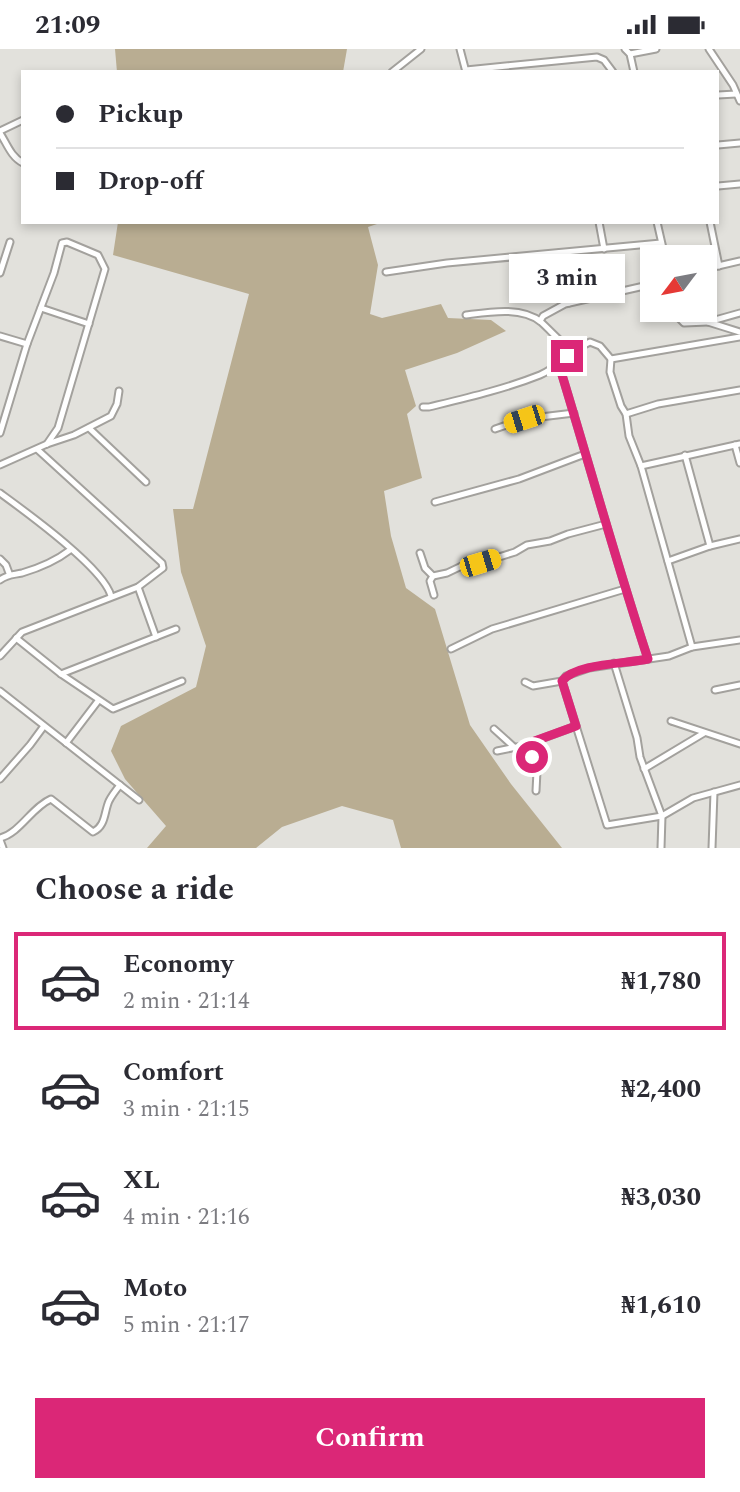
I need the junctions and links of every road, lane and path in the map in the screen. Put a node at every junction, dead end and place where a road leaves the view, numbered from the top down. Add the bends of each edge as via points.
1 (421, 49) edge
2 (460, 49) edge
3 (573, 49) edge
4 (656, 49) edge
5 (709, 49) edge
6 (627, 51) edge
7 (578, 58) junction
8 (395, 70) edge
9 (466, 70) edge
10 (475, 70) edge
11 (611, 70) edge
12 (633, 70) edge
13 (740, 83) edge
14 (733, 85) junction
15 (736, 94) junction
16 (719, 95) edge
17 (740, 101) edge
18 (21, 121) edge
19 (0, 132) edge
20 (740, 143) edge
21 (719, 145) edge
22 (21, 162) edge
23 (740, 184) edge
24 (719, 186) edge
25 (599, 224) edge
26 (657, 224) edge
27 (710, 224) edge
28 (10, 242) dead end
29 (661, 243) joint
30 (604, 249) junction
31 (559, 253) junction
32 (740, 261) edge
33 (719, 265) joint
34 (386, 272) dead end
35 (0, 273) edge
36 (640, 287) edge
37 (569, 303) junction
38 (41, 308) junction
39 (740, 313) edge
40 (466, 314) dead end
41 (718, 319) edge
42 (540, 321) junction
43 (683, 322) edge
44 (709, 322) joint
45 (89, 324) junction
46 (740, 335) edge
47 (0, 336) edge
48 (27, 344) junction
49 (574, 352) junction
50 (611, 359) junction
51 (559, 365) junction
52 (740, 390) edge
53 (119, 391) dead end
54 (422, 407) dead end
55 (574, 413) junction
56 (626, 414) junction
57 (89, 428) junction
58 (495, 429) dead end
59 (0, 433) edge
60 (47, 444) junction
61 (738, 445) edge
62 (38, 450) junction
63 (585, 454) junction
64 (685, 456) junction
65 (740, 463) edge
66 (0, 465) edge
67 (641, 466) junction
68 (146, 482) dead end
69 (0, 493) edge
70 (435, 502) dead end
71 (606, 524) junction
72 (740, 539) edge
73 (710, 546) junction
74 (70, 550) junction
75 (420, 553) dead end
76 (0, 559) edge
77 (668, 561) junction
78 (9, 573) junction
79 (433, 576) junction
80 (0, 580) edge
81 (138, 587) junction
82 (625, 589) junction
83 (434, 595) dead end
84 (111, 596) junction
85 (176, 629) dead end
86 (156, 637) junction
87 (16, 638) junction
88 (740, 640) edge
89 (692, 647) junction
90 (452, 649) dead end
91 (0, 656) edge
92 (648, 659) junction
93 (614, 663) junction
94 (61, 674) junction
95 (182, 681) dead end
96 (562, 681) junction
97 (525, 682) dead end
98 (740, 685) edge
99 (715, 690) dead end
100 (0, 691) edge
101 (98, 701) junction
102 (671, 721) dead end
103 (44, 726) junction
104 (576, 726) junction
105 (494, 729) dead end
106 (704, 733) junction
107 (532, 742) junction
108 (66, 743) junction
109 (740, 744) edge
110 (514, 748) junction
111 (497, 751) dead end
112 (644, 769) junction
113 (0, 779) edge
114 (120, 785) junction
115 (740, 785) edge
116 (536, 791) dead end
117 (714, 792) junction
118 (139, 800) dead end
119 (662, 816) junction
120 (0, 839) edge
121 (4, 848) edge
122 (661, 848) edge
123 (712, 848) edge

1 - 8 street
2 - 9 street
3 - 7 street
4 - 6 street
5 - 14 street
6 - 12 street
7 - 10 street
7 - 11 street via 601,57
13 - 14 street
14 - 15 street
15 - 16 street
15 - 17 street
18 - 19 street
19 - 22 street via 13,157
20 - 21 street
23 - 24 street
25 - 30 street
26 - 29 street
27 - 33 street
28 - 35 street
29 - 30 street
30 - 31 street
31 - 34 street
31 - 37 street
32 - 33 street
36 - 37 street
37 - 42 street
38 - 45 street
38 - 45 street via 62,243 73,243 98,255 106,269
38 - 48 street
39 - 41 street
40 - 42 street via 520,312
42 - 49 street
43 - 44 street
44 - 46 street
45 - 60 street via 58,428
46 - 50 street
47 - 48 street
48 - 59 street
49 - 50 street via 596,343
49 - 51 street
50 - 56 street via 610,372
51 - 54 street via 504,387
51 - 55 street
52 - 56 street
53 - 57 street via 114,414
55 - 58 street via 524,419
55 - 63 street
56 - 67 street
57 - 60 street
57 - 68 street
60 - 62 street
61 - 64 street
61 - 65 street
62 - 66 street
62 - 81 street via 162,563 162,570
63 - 70 street via 519,479
63 - 71 street
64 - 67 street
64 - 73 street
67 - 77 street
69 - 74 street
71 - 79 street
71 - 82 street
72 - 73 street
73 - 77 street
74 - 78 street via 25,572
74 - 84 street via 106,584
75 - 79 street
76 - 78 street
77 - 89 street
78 - 80 street
79 - 83 street
81 - 84 street
81 - 86 street
82 - 90 street via 492,629
82 - 92 street
84 - 87 street
85 - 86 street
86 - 94 street
87 - 91 street
87 - 94 street
88 - 89 street
89 - 92 street
92 - 93 street
93 - 96 street
93 - 112 street
94 - 101 street
95 - 101 street via 113,709
96 - 97 street via 533,686
96 - 104 street
98 - 99 street
100 - 103 street
101 - 108 street
102 - 106 street
103 - 108 street
103 - 113 street
104 - 107 street
104 - 119 street via 606,823 611,826
105 - 110 street
106 - 109 street
106 - 112 street
107 - 110 street
107 - 116 street
108 - 114 street
110 - 111 street
112 - 119 street
114 - 118 street
114 - 120 street via 97,831 51,799
115 - 117 street
117 - 119 street
117 - 123 street
119 - 122 street
120 - 121 street

